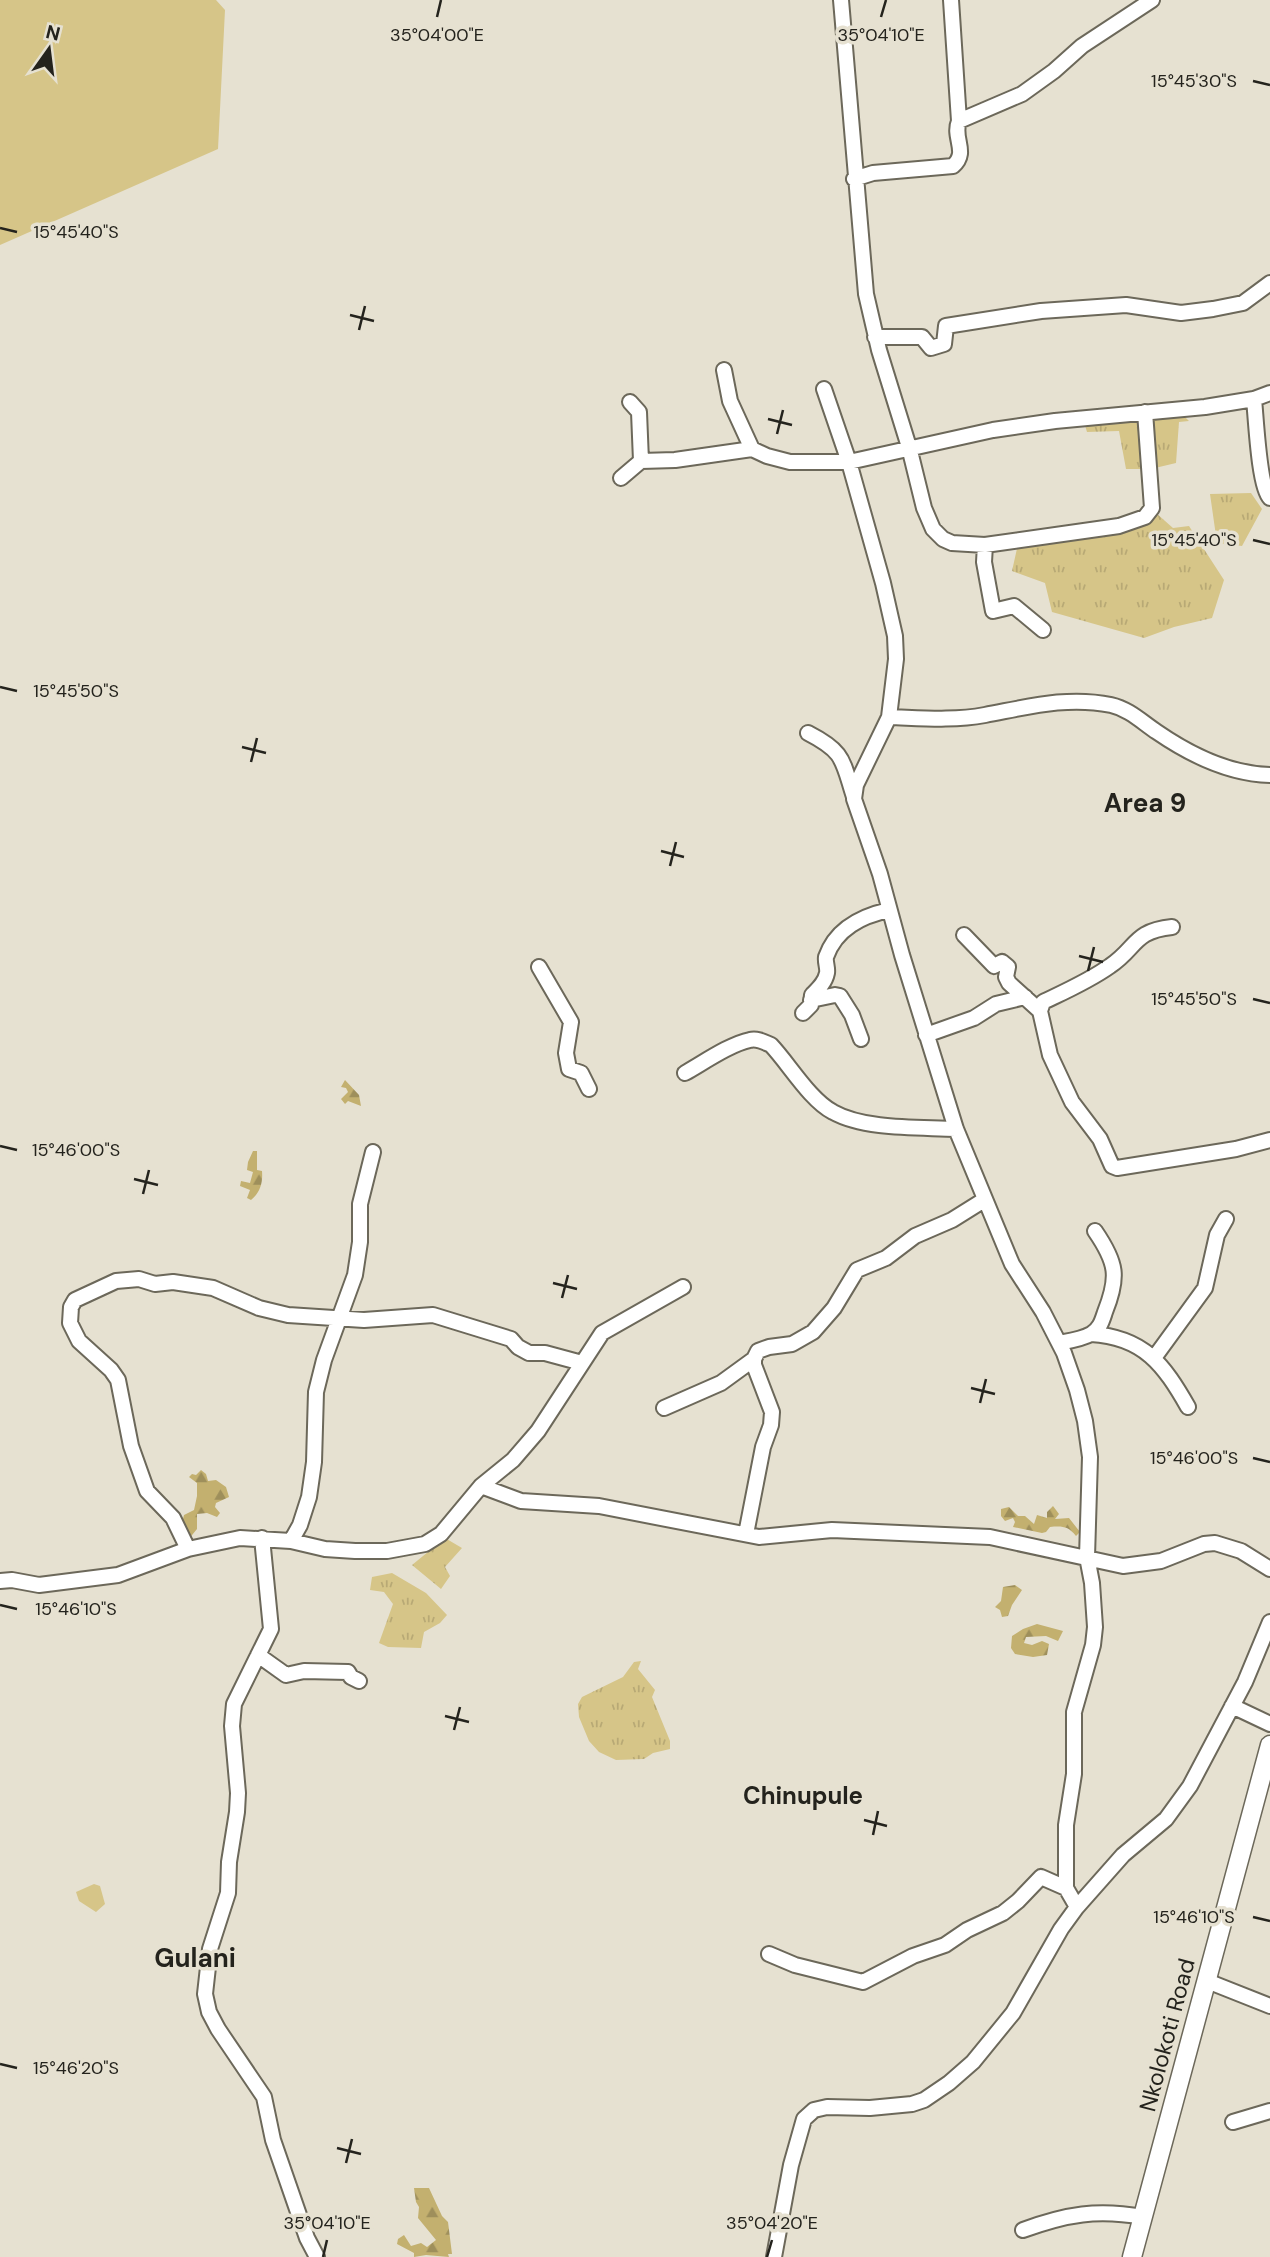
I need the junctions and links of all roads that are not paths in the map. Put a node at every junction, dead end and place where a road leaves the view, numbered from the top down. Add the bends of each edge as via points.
1 (841, 0) edge
2 (951, 0) edge
3 (1152, 0) edge
4 (959, 121) junction
5 (855, 179) junction
6 (1270, 283) edge
7 (875, 337) junction
8 (724, 370) dead end
9 (824, 389) dead end
10 (1270, 393) edge
11 (1254, 399) junction
12 (630, 402) dead end
13 (1145, 412) junction
14 (909, 447) junction
15 (752, 449) junction
16 (641, 461) junction
17 (849, 463) junction
18 (621, 478) dead end
19 (1270, 498) edge
20 (985, 545) junction
21 (1043, 630) dead end
22 (889, 717) junction
23 (808, 733) dead end
24 (1270, 775) edge
25 (854, 799) junction
26 (889, 910) junction
27 (1172, 927) dead end
28 (964, 935) dead end
29 (539, 967) dead end
30 (1025, 997) junction
31 (1040, 1011) junction
32 (926, 1035) junction
33 (861, 1039) dead end
34 (685, 1073) dead end
35 (589, 1089) dead end
36 (956, 1129) junction
37 (1270, 1140) edge
38 (373, 1152) dead end
39 (984, 1200) junction
40 (1226, 1219) dead end
41 (1095, 1231) dead end
42 (683, 1287) dead end
43 (340, 1318) junction
44 (1091, 1334) junction
45 (1059, 1343) junction
46 (1154, 1358) junction
47 (754, 1359) junction
48 (582, 1363) junction
49 (1188, 1407) dead end
50 (664, 1409) dead end
51 (481, 1486) junction
52 (746, 1534) junction
53 (262, 1538) junction
54 (291, 1541) junction
55 (188, 1549) junction
56 (1087, 1557) junction
57 (1270, 1570) edge
58 (0, 1581) edge
59 (1270, 1623) edge
60 (258, 1655) junction
61 (359, 1682) dead end
62 (1232, 1706) junction
63 (1270, 1724) edge
64 (1270, 1745) edge
65 (1066, 1888) junction
66 (1077, 1907) junction
67 (769, 1954) dead end
68 (1207, 1982) junction
69 (1270, 2006) edge
70 (1270, 2111) edge
71 (1233, 2122) dead end
72 (1143, 2217) junction
73 (1023, 2230) dead end
74 (317, 2257) edge
75 (774, 2257) edge
76 (1132, 2257) edge

1 - 5 street
2 - 4 street
3 - 4 street via 1022,93
4 - 5 street via 960,160 953,166 873,173
5 - 7 street via 864,282
6 - 7 street via 1243,303 1213,309 1181,313 1126,305 946,326 944,344 931,348 922,337
7 - 14 street
8 - 15 street via 730,401
9 - 17 street
10 - 11 street
11 - 13 street
11 - 19 street via 1263,481
12 - 16 street via 639,412
13 - 14 street via 993,430
13 - 20 street via 1152,509 1145,517 1119,526
14 - 17 street
14 - 20 street via 923,508 937,534 952,543
15 - 16 street
15 - 17 street via 790,463
16 - 18 street
17 - 22 street via 895,636
20 - 21 street via 993,611 1014,606
22 - 24 street via 949,720 1053,702 1115,705 1219,765
22 - 25 street via 856,785
23 - 25 street via 828,743 842,758
25 - 26 street
26 - 32 street
26 - 33 street via 860,918 846,928 825,958 827,973 807,1007 840,996
27 - 31 street via 1144,934 1121,958 1068,992 1043,1002
28 - 30 street via 994,966 1002,962 1008,967 1009,984
29 - 35 street via 570,1022 569,1069 581,1073
30 - 31 street
30 - 32 street via 996,1004 974,1018
31 - 37 street via 1055,1066 1112,1166
32 - 36 street
34 - 36 street via 735,1045 760,1040 771,1045 833,1112 888,1125
36 - 39 street
38 - 43 street via 360,1205 355,1275
39 - 45 street via 1012,1264
39 - 47 street via 857,1270 813,1332 792,1344 758,1351
40 - 46 street via 1217,1235 1205,1288
41 - 44 street via 1116,1278 1099,1328
42 - 48 street via 602,1333
43 - 48 street via 433,1315 511,1339 529,1353
43 - 54 street via 316,1392 309,1497
43 - 55 street via 289,1315 204,1286 139,1279 116,1281 75,1300 70,1323 84,1346 118,1380 131,1446 147,1491 173,1518
44 - 45 street
44 - 46 street via 1132,1343
45 - 56 street via 1077,1390 1090,1457
46 - 49 street
47 - 50 street via 721,1383
47 - 52 street via 772,1412
48 - 51 street via 538,1431 513,1460
51 - 52 street via 521,1501 599,1506
51 - 54 street via 441,1534 417,1547 355,1551
52 - 56 street via 787,1536 832,1530 990,1537
53 - 54 street
53 - 55 street
53 - 60 street via 272,1624
55 - 58 street via 118,1575 39,1586
56 - 57 street via 1123,1566 1170,1558 1215,1543 1241,1551
56 - 65 street via 1095,1627 1074,1712
59 - 62 street
60 - 61 street via 286,1675 348,1672
60 - 74 street via 238,1693 233,1714 237,1812 228,1894 211,1949 205,1994 218,2029 264,2097 273,2140
62 - 63 street
62 - 66 street via 1190,1786 1166,1819 1124,1855
64 - 68 main road, Nkolokoti Road
65 - 66 street
65 - 67 street via 1041,1877 1003,1913 863,1982
66 - 75 street via 1013,2013 973,2062 949,2083 912,2104 827,2107 804,2119
68 - 69 street
68 - 72 main road, Nkolokoti Road
70 - 71 street
72 - 73 street via 1084,2213
72 - 76 main road, Nkolokoti Road

